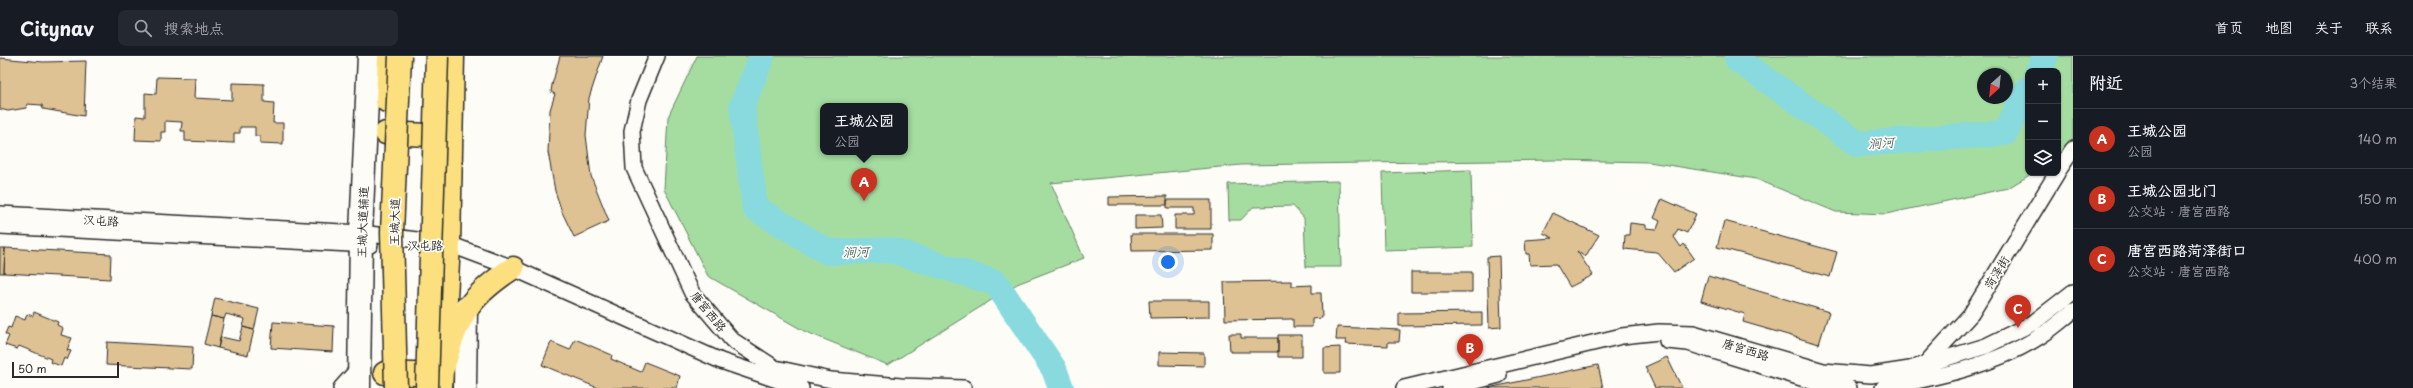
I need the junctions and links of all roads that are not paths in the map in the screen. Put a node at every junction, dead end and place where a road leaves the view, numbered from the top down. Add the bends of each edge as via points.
1 (369, 56) edge
2 (389, 56) edge
3 (400, 56) edge
4 (437, 56) edge
5 (453, 56) edge
6 (657, 56) edge
7 (386, 133) junction
8 (450, 136) junction
9 (2073, 148) edge
10 (2061, 167) edge
11 (2056, 176) edge
12 (0, 214) edge
13 (0, 226) edge
14 (386, 238) junction
15 (361, 239) junction
16 (449, 244) junction
17 (513, 268) junction
18 (2073, 292) edge
19 (466, 308) junction
20 (2073, 311) edge
21 (1926, 364) junction
22 (359, 378) edge
23 (388, 384) edge
24 (436, 384) edge
25 (341, 388) edge
26 (465, 388) edge
27 (801, 388) edge
28 (964, 388) edge
29 (1404, 388) edge
30 (1450, 388) edge
31 (1849, 388) edge
32 (1883, 388) edge

1 - 15 main road, 王城大道辅道
2 - 7 main road
2 - 14 main road, bridge
3 - 14 main road, 王城大道, bridge
4 - 24 main road, bridge
5 - 8 main road
6 - 28 street, 唐宫西路 via 639,100 632,132 634,168 692,293 732,340 774,368 832,380
7 - 8 main road
7 - 14 main road
8 - 16 main road
9 - 10 street, 菏泽街
11 - 21 street, 菏泽街 via 1971,314
12 - 15 street, 汉屯路
13 - 15 street, 汉屯路
14 - 15 street, 汉屯路
14 - 16 street, 汉屯路
14 - 23 main road, 王城大道, bridge
15 - 22 main road, 王城大道辅道
16 - 17 street
16 - 24 main road
17 - 19 main road via 489,283
17 - 27 street via 721,361
18 - 21 street, 唐宫西路 via 2033,323 1986,346
19 - 24 main road
19 - 26 main road
20 - 32 street via 2041,336 1991,360 1948,374
21 - 29 street, 唐宫西路 via 1871,375 1823,371 1693,333 1659,332 1622,336
22 - 25 street
23 - 24 main road
30 - 31 street, 唐宫西路 via 1621,344 1657,340 1688,343 1824,385

